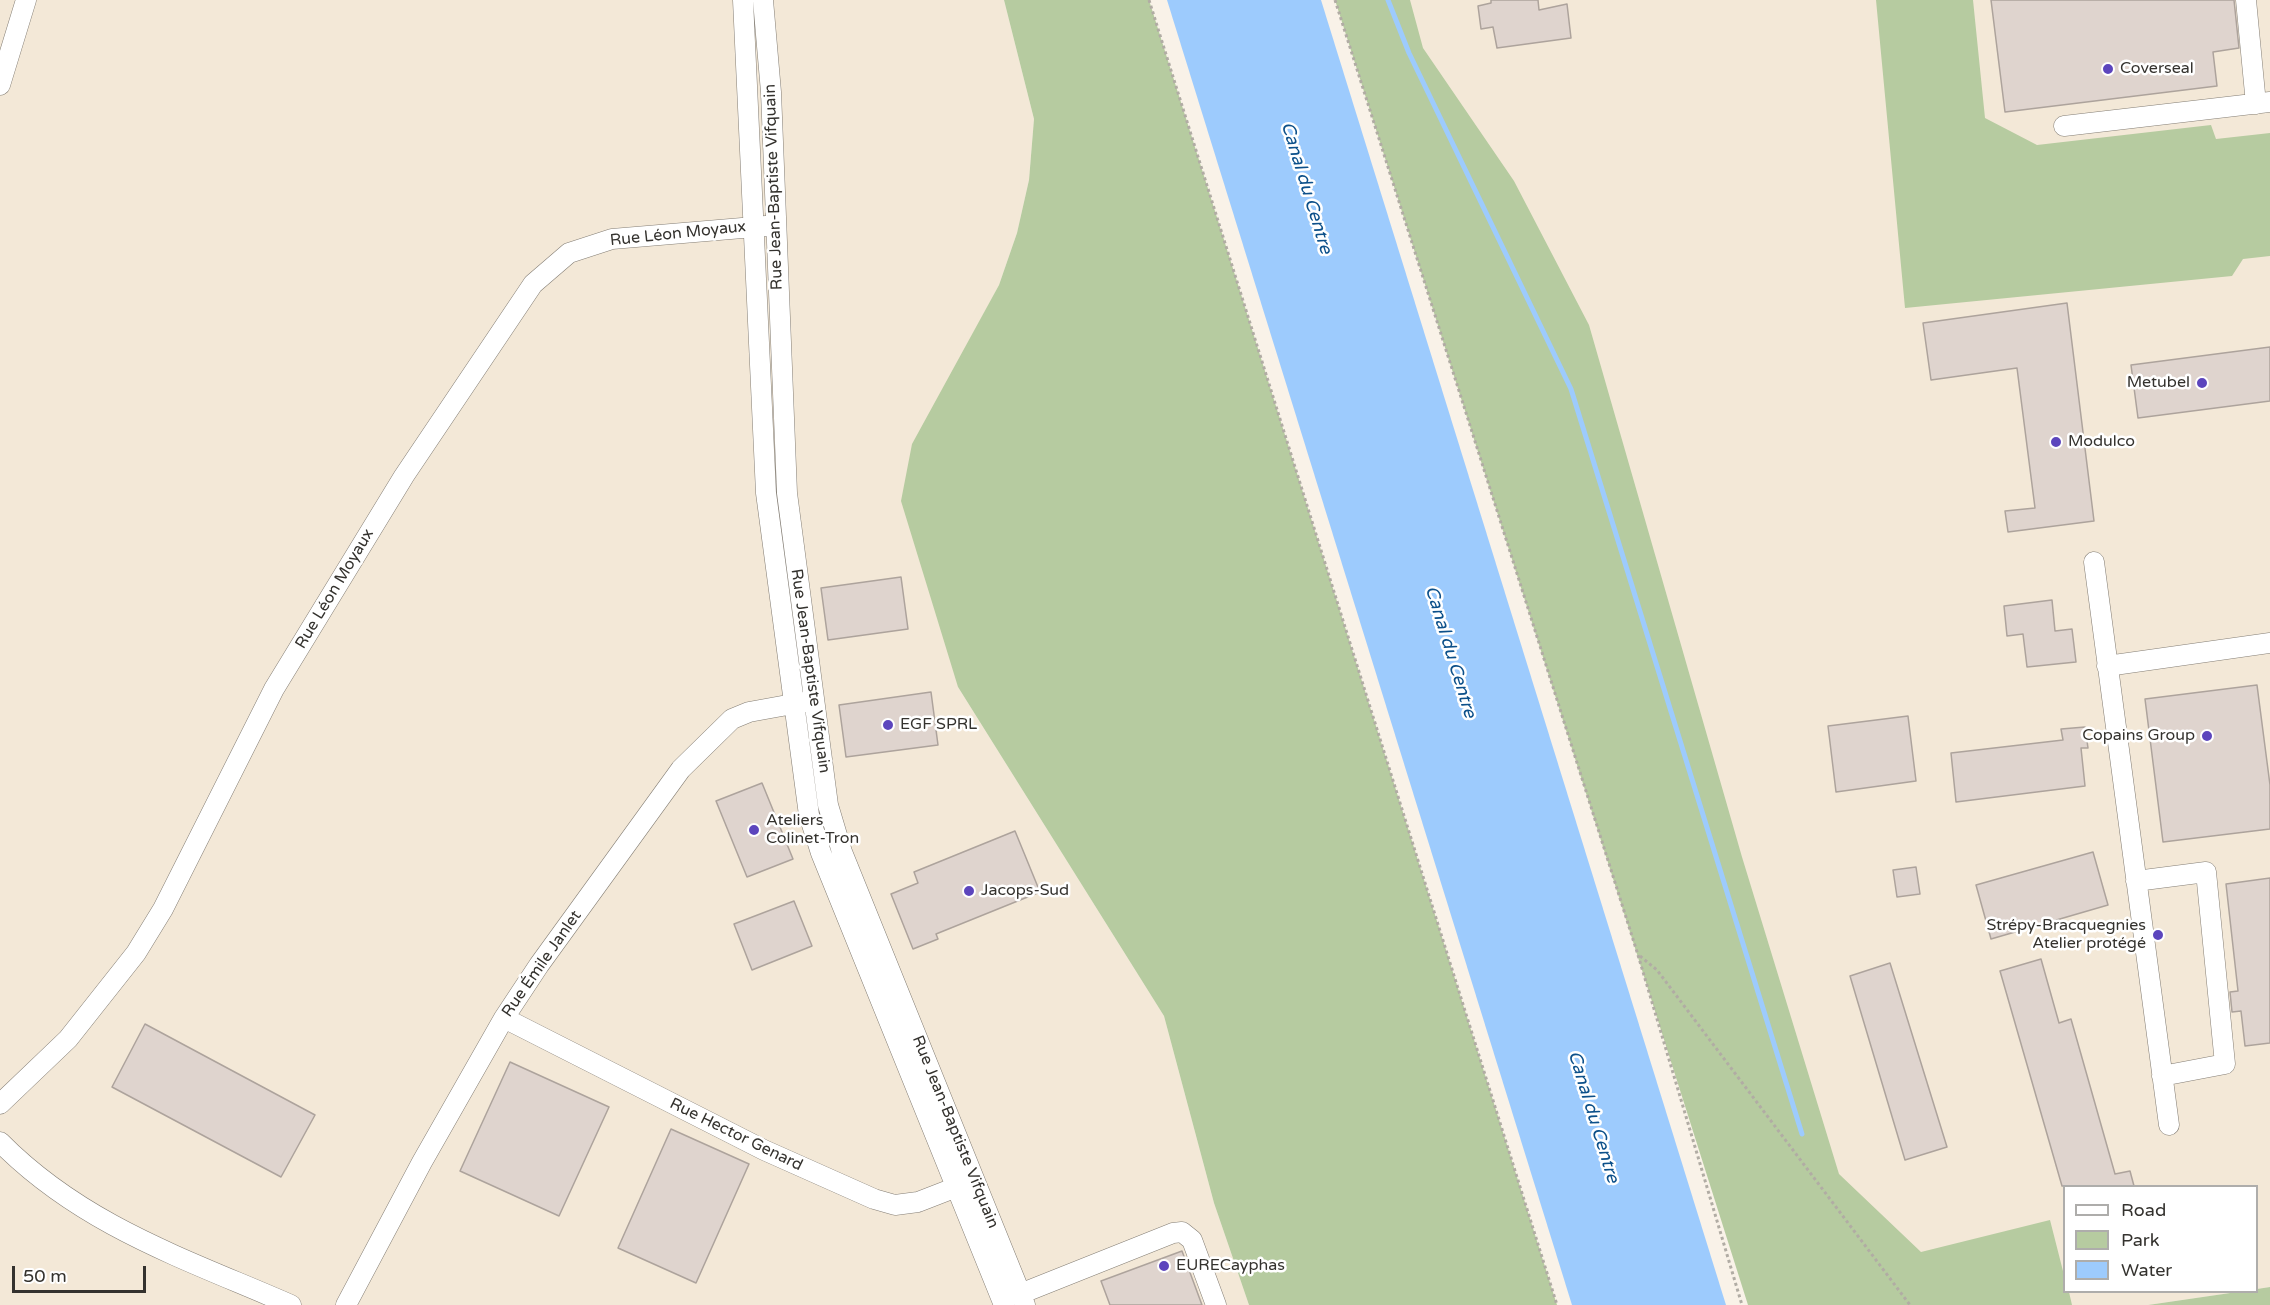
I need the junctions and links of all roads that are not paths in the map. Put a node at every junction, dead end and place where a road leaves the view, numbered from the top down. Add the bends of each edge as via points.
1 (26, 0) edge
2 (743, 0) edge
3 (764, 0) edge
4 (2246, 0) edge
5 (0, 85) edge
6 (2263, 103) edge
7 (2064, 126) dead end
8 (775, 225) junction
9 (755, 227) junction
10 (2094, 562) dead end
11 (2270, 643) edge
12 (2107, 666) junction
13 (803, 702) junction
14 (2136, 881) junction
15 (504, 1018) junction
16 (2163, 1076) junction
17 (0, 1104) edge
18 (2169, 1125) dead end
19 (0, 1142) edge
20 (975, 1179) junction
21 (956, 1188) junction
22 (1023, 1299) edge
23 (291, 1305) edge
24 (346, 1305) edge
25 (1004, 1305) edge
26 (1216, 1305) edge

1 - 5 street
2 - 9 street, Rue Jean-Baptiste Vifquain
3 - 8 street, Rue Jean-Baptiste Vifquain
4 - 6 street
6 - 7 street
8 - 9 street, Rue Léon Moyaux
8 - 13 street, Rue Jean-Baptiste Vifquain via 787,493
9 - 13 street, Rue Jean-Baptiste Vifquain via 766,492
9 - 17 street, Rue Léon Moyaux via 634,236 590,245 569,253 533,284 404,476 274,689 163,909 136,952 68,1039
10 - 12 street
11 - 12 street
12 - 14 street
13 - 15 street, Rue Émile Janlet via 732,719 681,769
13 - 20 street, Rue Jean-Baptiste Vifquain via 842,852
13 - 21 street, Rue Jean-Baptiste Vifquain via 814,834
14 - 16 street
14 - 16 street via 2206,872 2225,1064
15 - 21 street, Rue Hector Genard via 764,1150 874,1199 895,1205 918,1202
15 - 24 street, Rue Émile Janlet
16 - 18 street
19 - 23 street via 69,1201 125,1233
20 - 21 street, Rue Hector Genard
20 - 22 street, Rue Jean-Baptiste Vifquain
21 - 25 street, Rue Jean-Baptiste Vifquain
22 - 26 street via 1182,1232 1192,1240

